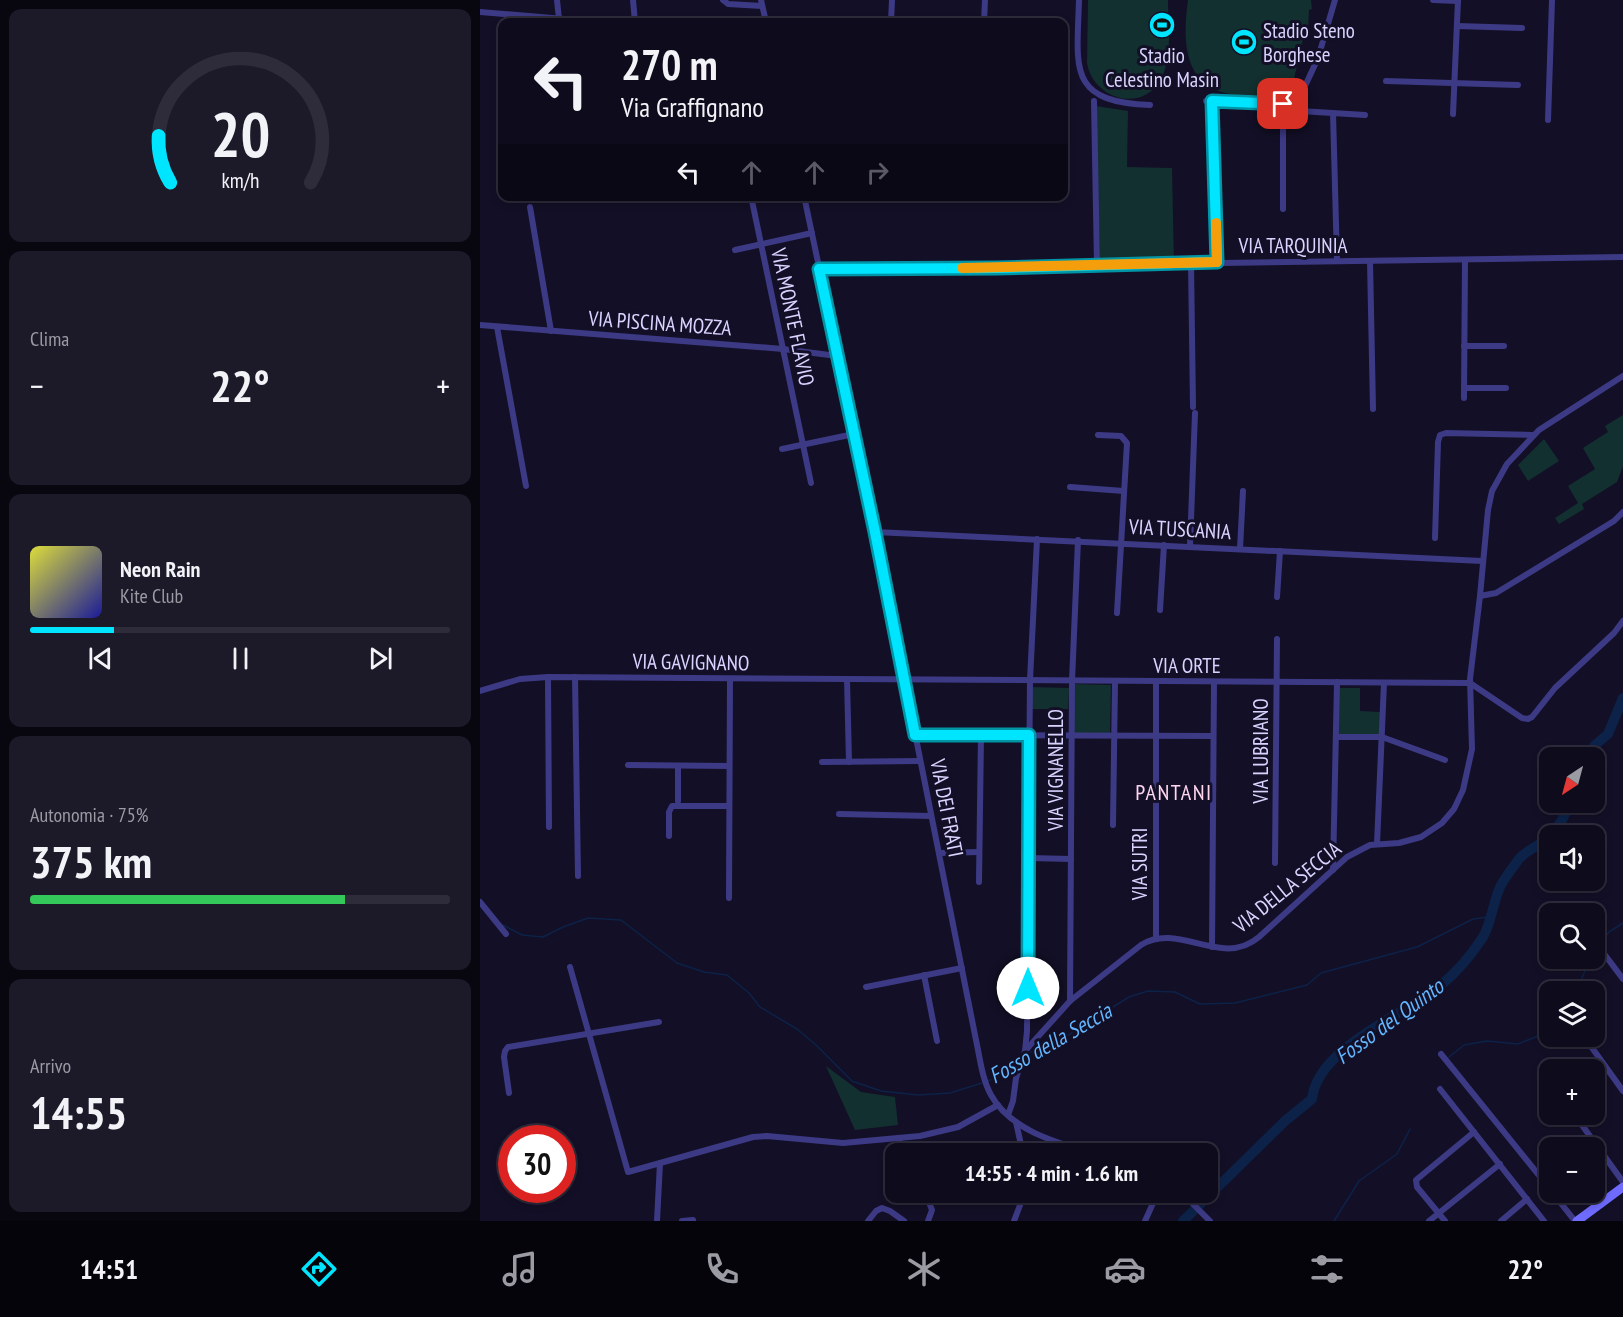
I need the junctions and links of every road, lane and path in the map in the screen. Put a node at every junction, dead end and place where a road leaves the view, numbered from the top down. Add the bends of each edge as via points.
1 (557, 0) edge
2 (633, 0) edge
3 (723, 0) edge
4 (892, 0) edge
5 (985, 0) edge
6 (1079, 0) edge
7 (1335, 0) edge
8 (1433, 0) edge
9 (1552, 0) edge
10 (1458, 1) edge
11 (762, 3) edge
12 (480, 12) edge
13 (510, 15) junction
14 (511, 18) edge
15 (548, 18) edge
16 (560, 18) edge
17 (635, 18) edge
18 (765, 18) edge
19 (890, 18) edge
20 (984, 18) edge
21 (1457, 27) junction
22 (1522, 28) dead end
23 (1386, 81) dead end
24 (1455, 83) junction
25 (1518, 85) dead end
26 (1094, 100) dead end
27 (1284, 104) junction
28 (1150, 105) dead end
29 (1333, 113) junction
30 (1454, 114) dead end
31 (1365, 115) dead end
32 (1548, 120) dead end
33 (751, 201) edge
34 (805, 201) edge
35 (530, 207) dead end
36 (1283, 209) dead end
37 (812, 232) junction
38 (761, 244) junction
39 (735, 250) dead end
40 (1623, 257) edge
41 (1465, 260) junction
42 (1337, 261) junction
43 (1370, 261) junction
44 (1191, 262) junction
45 (1217, 262) junction
46 (1098, 265) junction
47 (819, 269) junction
48 (480, 325) edge
49 (497, 327) junction
50 (551, 331) junction
51 (1464, 346) junction
52 (1504, 346) dead end
53 (783, 349) junction
54 (837, 356) junction
55 (1623, 376) edge
56 (1464, 388) junction
57 (1506, 388) dead end
58 (1464, 398) dead end
59 (1373, 409) dead end
60 (854, 434) junction
61 (1098, 435) dead end
62 (1533, 435) junction
63 (803, 444) junction
64 (782, 449) dead end
65 (811, 483) dead end
66 (526, 486) dead end
67 (1070, 488) dead end
68 (1124, 491) junction
69 (1243, 491) dead end
70 (1623, 512) edge
71 (875, 532) junction
72 (1436, 538) dead end
73 (1037, 539) junction
74 (1078, 540) junction
75 (1121, 543) junction
76 (1164, 545) junction
77 (1190, 546) junction
78 (1240, 549) junction
79 (1280, 551) junction
80 (1482, 561) junction
81 (1480, 596) junction
82 (1277, 597) dead end
83 (1160, 610) dead end
84 (1117, 613) dead end
85 (1623, 621) edge
86 (1277, 639) dead end
87 (548, 676) junction
88 (575, 676) junction
89 (730, 679) junction
90 (847, 679) junction
91 (904, 680) junction
92 (1030, 680) junction
93 (1072, 681) junction
94 (1115, 681) junction
95 (1156, 681) junction
96 (1214, 682) junction
97 (1277, 682) junction
98 (1337, 682) junction
99 (1384, 683) junction
100 (1470, 683) junction
101 (480, 691) edge
102 (915, 735) junction
103 (981, 735) junction
104 (1029, 735) junction
105 (1072, 735) junction
106 (1114, 735) junction
107 (1156, 736) junction
108 (1213, 736) junction
109 (1336, 737) junction
110 (1382, 737) junction
111 (1445, 760) dead end
112 (822, 762) dead end
113 (849, 762) junction
114 (920, 762) junction
115 (628, 765) dead end
116 (678, 766) junction
117 (729, 766) junction
118 (678, 801) dead end
119 (729, 806) junction
120 (839, 814) dead end
121 (931, 816) junction
122 (1113, 825) dead end
123 (549, 827) dead end
124 (669, 836) dead end
125 (1377, 844) junction
126 (980, 852) junction
127 (939, 853) junction
128 (1029, 858) junction
129 (1071, 859) junction
130 (1275, 863) dead end
131 (1333, 870) junction
132 (578, 876) dead end
133 (979, 882) dead end
134 (729, 898) dead end
135 (480, 902) edge
136 (506, 934) dead end
137 (1156, 939) junction
138 (1212, 947) junction
139 (1605, 955) dead end
140 (570, 967) dead end
141 (962, 968) junction
142 (924, 975) junction
143 (1623, 979) edge
144 (866, 987) dead end
145 (1070, 1001) junction
146 (659, 1022) dead end
147 (588, 1034) junction
148 (937, 1041) dead end
149 (1591, 1047) edge
150 (1025, 1051) junction
151 (1441, 1054) dead end
152 (1440, 1089) dead end
153 (1623, 1091) edge
154 (509, 1094) dead end
155 (998, 1105) junction
156 (1008, 1115) junction
157 (1016, 1122) junction
158 (1582, 1125) edge
159 (1474, 1132) junction
160 (898, 1138) junction
161 (900, 1143) edge
162 (1021, 1143) edge
163 (1063, 1143) edge
164 (660, 1164) junction
165 (1500, 1164) junction
166 (1539, 1176) edge
167 (1623, 1182) edge
168 (1623, 1187) edge
169 (1527, 1199) junction
170 (929, 1203) edge
171 (1021, 1203) edge
172 (1153, 1203) edge
173 (1192, 1203) edge
174 (1561, 1203) edge
175 (1439, 1214) junction
176 (693, 1220) edge
177 (657, 1221) edge
178 (682, 1221) edge
179 (868, 1221) edge
180 (904, 1221) edge
181 (928, 1221) edge
182 (1014, 1221) edge
183 (1145, 1221) edge
184 (1210, 1221) edge
185 (1430, 1221) edge
186 (1445, 1221) edge
187 (1501, 1221) edge
188 (1544, 1221) edge
189 (1576, 1221) edge

1 - 16 street
2 - 17 street
3 - 11 street via 728,4
4 - 19 street
5 - 20 street
6 - 28 street via 1077,58 1083,80 1107,99
7 - 27 street via 1313,71 1299,93
8 - 10 street
9 - 32 street
10 - 21 street
11 - 18 street
12 - 13 street
13 - 14 street
13 - 15 street
21 - 22 street
21 - 24 street
23 - 24 street
24 - 25 street
24 - 30 street
26 - 46 street
27 - 29 street via 1300,111
27 - 36 street
27 - 45 street via 1209,101
29 - 31 street
29 - 42 street
33 - 38 street, VIA MONTE FLAVIO
34 - 37 street, VIA DEI FRATI
35 - 50 street
37 - 38 street
37 - 47 street, VIA DEI FRATI
38 - 39 street
38 - 53 street, VIA MONTE FLAVIO
40 - 41 street, VIA TARQUINIA
41 - 43 street, VIA TARQUINIA
41 - 51 street
42 - 43 street, VIA TARQUINIA
42 - 45 street, VIA TARQUINIA
43 - 59 street
44 - 45 street, VIA TARQUINIA
44 - 46 street, VIA TARQUINIA
44 - 77 street via 1194,410
46 - 47 street, VIA TARQUINIA
47 - 54 street, VIA DEI FRATI
48 - 49 street, VIA PISCINA MOZZA
49 - 50 street, VIA PISCINA MOZZA
49 - 66 street
50 - 53 street, VIA PISCINA MOZZA
51 - 52 street
51 - 56 street
53 - 54 street, VIA PISCINA MOZZA
53 - 63 street, VIA MONTE FLAVIO
54 - 60 street, VIA DEI FRATI
55 - 62 street, VIA DELLA SECCIA
56 - 57 street
56 - 58 street
60 - 63 street
60 - 71 street, VIA DEI FRATI
61 - 68 street via 1126,440
62 - 72 street via 1440,435
62 - 80 street, VIA DELLA SECCIA via 1507,464 1494,486 1488,504
63 - 64 street
63 - 65 street, VIA MONTE FLAVIO
67 - 68 street
68 - 75 street
69 - 78 street
70 - 81 street via 1496,593
71 - 73 street, VIA TUSCANIA
71 - 91 street, VIA DEI FRATI
73 - 74 street, VIA TUSCANIA
73 - 92 street
74 - 75 street, VIA TUSCANIA
74 - 93 street, VIA VIGNANELLO
75 - 76 street, VIA TUSCANIA
75 - 84 street
76 - 77 street, VIA TUSCANIA
76 - 83 street
77 - 78 street, VIA TUSCANIA
78 - 79 street, VIA TUSCANIA
79 - 80 street, VIA TUSCANIA
79 - 82 street
80 - 81 street, VIA DELLA SECCIA
81 - 100 street, VIA DELLA SECCIA
85 - 100 street via 1530,719 1522,718
86 - 97 street, VIA LUBRIANO
87 - 88 street, VIA GAVIGNANO
87 - 101 street, VIA GAVIGNANO via 520,679
87 - 123 street
88 - 89 street, VIA GAVIGNANO
88 - 132 street
89 - 90 street, VIA GAVIGNANO
89 - 117 street
90 - 91 street, VIA GAVIGNANO
90 - 113 street
91 - 92 street, VIA ORTE
91 - 102 street, VIA DEI FRATI
92 - 93 street, VIA ORTE
92 - 104 street
93 - 94 street, VIA ORTE
93 - 105 street, VIA VIGNANELLO
94 - 95 street, VIA ORTE
94 - 106 street
95 - 96 street, VIA ORTE
95 - 107 street, VIA SUTRI
96 - 97 street, VIA ORTE
96 - 108 street
97 - 98 street, VIA ORTE
97 - 130 street, VIA LUBRIANO
98 - 99 street, VIA ORTE
98 - 109 street
99 - 100 street, VIA ORTE
99 - 110 street
100 - 125 street, VIA DELLA SECCIA via 1472,749 1456,806 1442,823 1421,837
102 - 103 street
102 - 114 street, VIA DEI FRATI
103 - 104 street
103 - 126 street
104 - 105 street
104 - 128 street
105 - 106 street
105 - 129 street, VIA VIGNANELLO
106 - 107 street
106 - 122 street
107 - 108 street
107 - 137 street, VIA SUTRI
108 - 138 street
109 - 110 street
109 - 131 street
110 - 111 street
110 - 125 street
112 - 113 street
113 - 114 street
114 - 121 street, VIA DEI FRATI
115 - 116 street
116 - 117 street
116 - 118 street
117 - 119 street
119 - 124 street via 672,806
119 - 134 street
120 - 121 street
121 - 127 street, VIA DEI FRATI
125 - 131 street, VIA DELLA SECCIA via 1350,855
126 - 127 street
126 - 133 street
127 - 141 street, VIA DEI FRATI
128 - 129 street
128 - 150 street
129 - 145 street, VIA VIGNANELLO
131 - 138 street, VIA DELLA SECCIA via 1250,944 1235,949
135 - 136 street
137 - 138 street, VIA DELLA SECCIA
137 - 145 street via 1138,948
139 - 143 street
140 - 147 street
141 - 142 street
141 - 155 street, VIA DEI FRATI via 984,1074
142 - 144 street
142 - 148 street
145 - 150 street
146 - 147 street
147 - 154 street via 508,1047 504,1057
147 - 164 street via 628,1172
149 - 153 street
150 - 156 street
151 - 166 street
152 - 159 street
155 - 156 street, VIA DEI FRATI
155 - 160 street via 950,1129
156 - 157 street, VIA DEI FRATI
157 - 162 street
157 - 163 street, VIA DEI FRATI
158 - 167 street
159 - 165 street
159 - 175 street via 1416,1180
160 - 161 street
160 - 164 street via 838,1143 759,1136
164 - 177 street
165 - 169 street
165 - 175 street
168 - 189 main road
169 - 187 street
169 - 188 street
170 - 181 street via 932,1210
171 - 182 street
172 - 183 street
173 - 184 street
174 - 189 street
175 - 185 street
175 - 186 street
176 - 178 street
179 - 180 street via 882,1208

